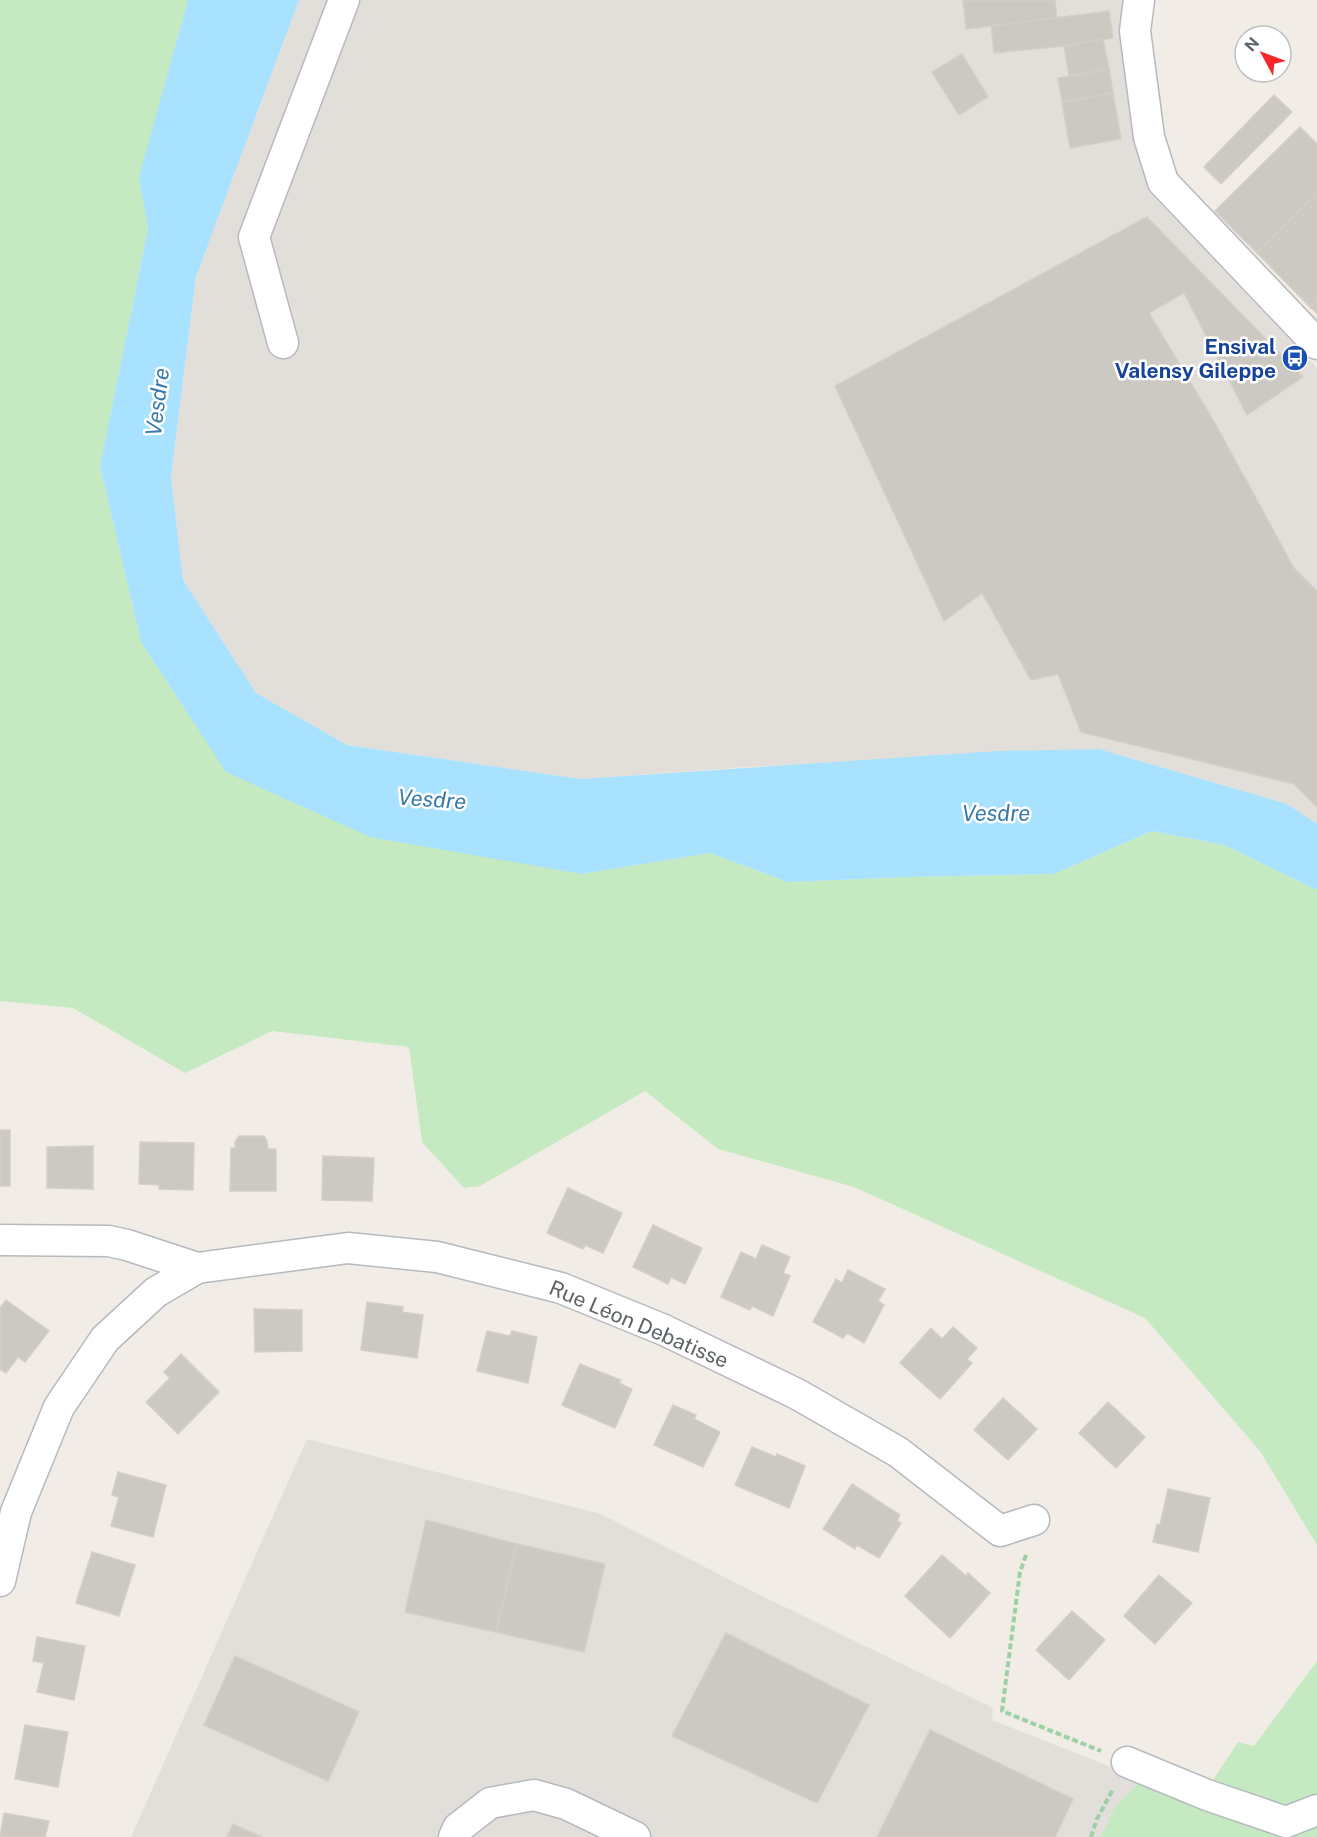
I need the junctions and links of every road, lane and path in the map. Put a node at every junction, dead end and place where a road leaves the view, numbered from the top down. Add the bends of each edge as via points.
1 (344, 0) edge
2 (1139, 0) edge
3 (283, 344) dead end
4 (1317, 344) edge
5 (0, 1240) edge
6 (197, 1268) junction
7 (1034, 1520) joint
8 (0, 1581) edge
9 (1127, 1762) junction
10 (1317, 1810) edge
11 (454, 1837) edge
12 (635, 1837) edge
13 (1091, 1837) edge

1 - 3 street via 254,237
2 - 4 street via 1135,31 1149,137 1163,182
5 - 6 street, Rue Léon Debatisse via 109,1241
6 - 7 street, Rue Léon Debatisse via 348,1248 437,1257 561,1288 664,1330 797,1394 898,1452 1000,1532
6 - 8 street, Rue Léon Debatisse via 156,1292 105,1339 59,1407 16,1512
7 - 9 path via 1020,1572 1002,1711
9 - 10 street via 1286,1822
9 - 13 path
11 - 12 street via 458,1828 490,1803 534,1795 566,1804

